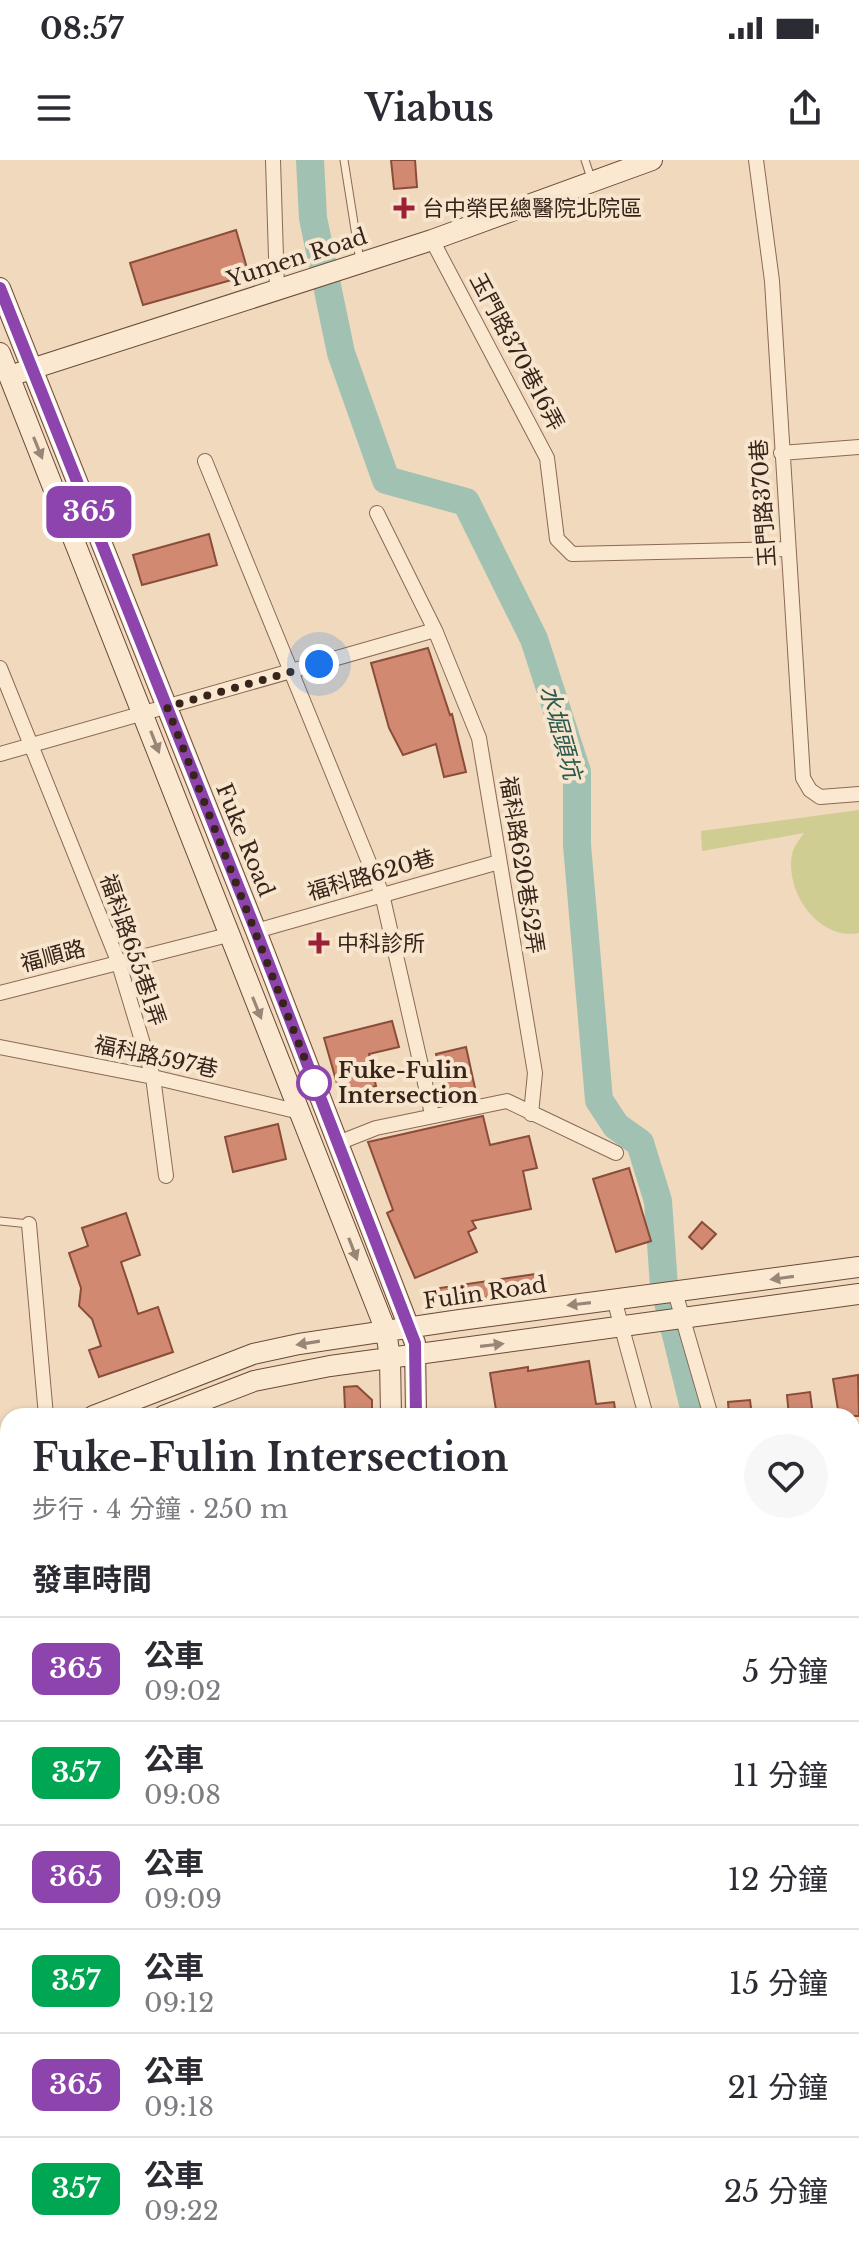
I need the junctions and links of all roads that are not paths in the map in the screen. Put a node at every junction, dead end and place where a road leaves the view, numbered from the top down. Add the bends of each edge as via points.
1 (273, 160) edge
2 (344, 160) edge
3 (585, 160) edge
4 (652, 160) edge
5 (756, 160) edge
6 (592, 181) junction
7 (432, 240) junction
8 (354, 265) junction
9 (0, 288) edge
10 (277, 289) junction
11 (0, 353) edge
12 (31, 368) junction
13 (4, 377) edge
14 (859, 447) edge
15 (781, 453) junction
16 (205, 461) dead end
17 (377, 513) dead end
18 (788, 549) junction
19 (435, 630) junction
20 (0, 668) edge
21 (290, 672) junction
22 (167, 707) junction
23 (144, 714) junction
24 (32, 745) junction
25 (0, 754) edge
26 (859, 794) edge
27 (499, 862) junction
28 (382, 894) junction
29 (256, 931) junction
30 (228, 935) junction
31 (118, 961) junction
32 (0, 993) edge
33 (1, 1047) edge
34 (153, 1077) junction
35 (300, 1112) junction
36 (432, 1114) junction
37 (531, 1114) junction
38 (338, 1143) junction
39 (616, 1153) dead end
40 (166, 1176) dead end
41 (0, 1221) edge
42 (29, 1224) joint
43 (859, 1267) edge
44 (666, 1293) junction
45 (859, 1294) edge
46 (614, 1299) junction
47 (672, 1319) junction
48 (409, 1327) junction
49 (623, 1328) junction
50 (386, 1331) junction
51 (415, 1355) junction
52 (390, 1358) junction
53 (45, 1408) edge
54 (114, 1408) edge
55 (189, 1408) edge
56 (391, 1408) edge
57 (416, 1408) edge
58 (644, 1408) edge
59 (708, 1408) edge
60 (743, 2256) edge
61 (753, 2256) edge

1 - 10 street
2 - 8 lane
3 - 6 lane
4 - 6 street, Yumen Road
5 - 15 street, 玉門路370巷 via 772,281
6 - 7 street, Yumen Road
7 - 8 street, Yumen Road
7 - 18 street, 玉門路370巷16弄 via 547,458 557,539 572,554
8 - 10 street, Yumen Road
9 - 12 street, Fuke Road
10 - 12 street, Yumen Road
11 - 13 street
12 - 13 street, Yumen Road
12 - 22 street, Fuke Road
13 -> 23 street
14 - 15 street
15 - 18 street, 玉門路370巷
16 - 21 street
17 - 19 street, 福科路620巷52弄
18 - 26 street, 玉門路370巷 via 803,778 820,797
19 - 21 street
19 - 27 street, 福科路620巷52弄 via 479,738
20 - 24 street, 福科路655巷1弄
21 - 22 street
21 - 28 street
22 - 23 street
22 - 29 street, Fuke Road
23 - 24 street
23 -> 30 street
24 - 25 street
24 - 31 street, 福科路655巷1弄
27 - 28 street, 福科路620巷
27 - 37 street, 福科路620巷52弄 via 535,1073
28 - 29 street, 福科路620巷
28 - 36 street
29 - 38 street, Fuke Road
30 - 31 street, 福順路
30 -> 35 street
31 - 32 street, 福順路
31 - 34 street, 福科路655巷1弄
33 - 34 street, 福科路597巷
34 - 35 street, 福科路597巷
34 - 40 street, 福科路655巷1弄
35 -> 50 street
36 - 37 street via 507,1101
36 - 38 street
37 - 39 street
38 - 48 street, Fuke Road
41 - 42 lane
42 - 53 street
43 -> 44 street, Fulin Road
44 - 46 street, Fulin Road
44 - 47 street
45 - 47 street
46 -> 48 street, Fulin Road
46 - 49 street
47 - 49 street
47 - 59 street
48 - 50 street, Fulin Road
48 - 51 street, Fuke Road
51 -> 49 street
49 - 58 street
50 - 52 street
50 -> 54 street, Fulin Road via 253,1354
51 - 52 street
51 - 57 street, Fuke Road
52 - 55 street via 254,1381
52 - 56 street
60 - 61 street

